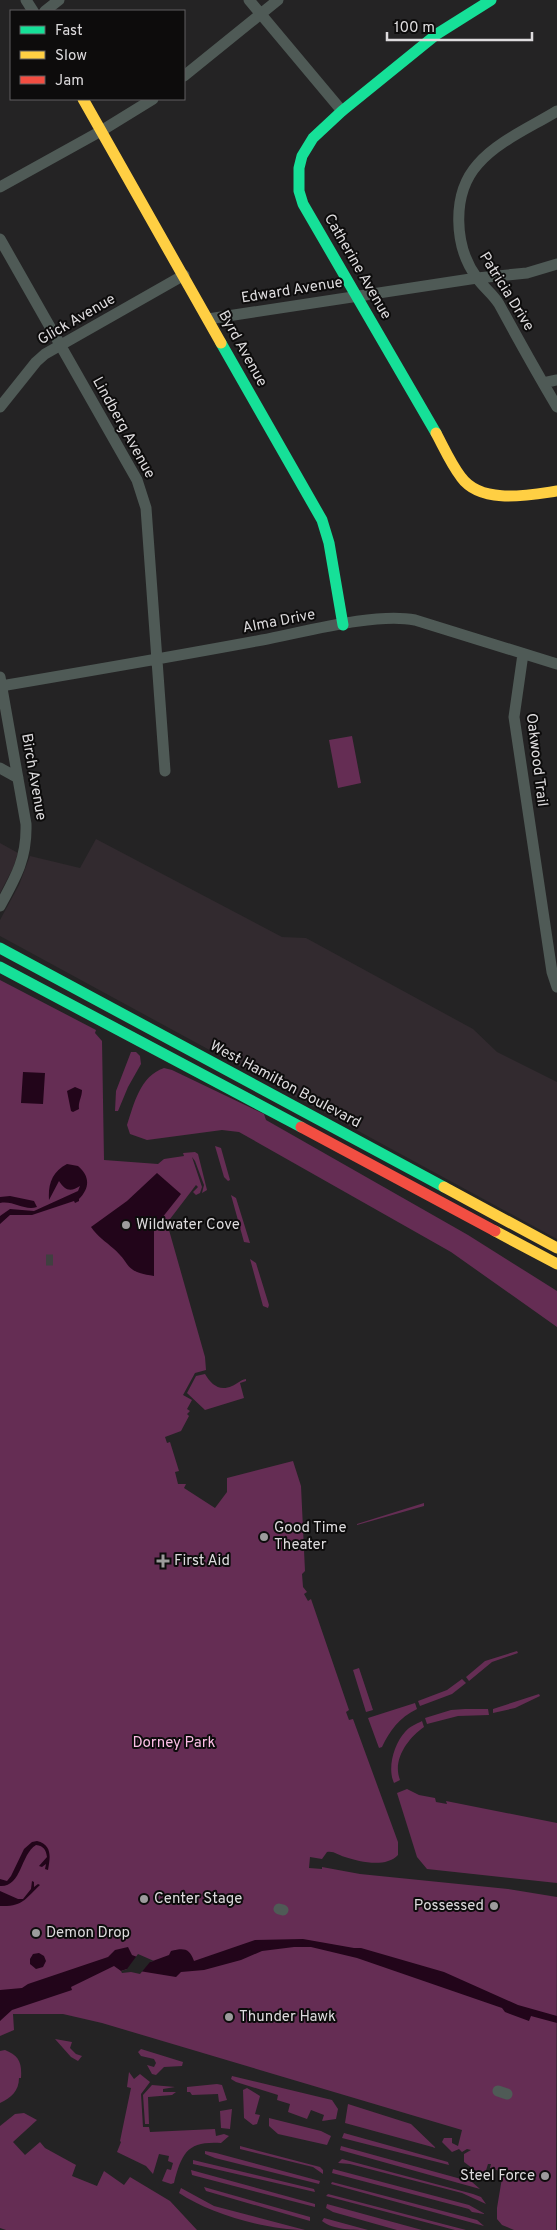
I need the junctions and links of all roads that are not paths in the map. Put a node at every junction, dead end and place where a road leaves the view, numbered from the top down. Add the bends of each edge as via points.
1 (59, 0) edge
2 (249, 0) edge
3 (278, 0) edge
4 (491, 0) edge
5 (46, 10) edge
6 (261, 14) junction
7 (185, 75) edge
8 (84, 100) edge
9 (151, 100) edge
10 (342, 111) junction
11 (557, 111) edge
12 (101, 131) junction
13 (0, 187) edge
14 (0, 239) edge
15 (557, 264) edge
16 (184, 276) junction
17 (477, 278) junction
18 (356, 297) junction
19 (208, 319) junction
20 (60, 346) junction
21 (557, 380) edge
22 (543, 383) junction
23 (0, 407) edge
24 (557, 407) edge
25 (557, 491) edge
26 (343, 625) junction
27 (524, 654) junction
28 (157, 660) junction
29 (557, 664) edge
30 (1, 681) edge
31 (0, 768) edge
32 (165, 771) dead end
33 (18, 778) junction
34 (0, 906) edge
35 (0, 948) edge
36 (0, 967) edge
37 (557, 987) edge
38 (557, 1248) edge
39 (557, 1264) edge

1 - 5 street
2 - 6 street
3 - 6 street
4 - 10 street via 437,34
6 - 7 street
6 - 10 street
8 - 12 street, Byrd Avenue
9 - 12 street
10 - 18 street, Catherine Avenue via 307,147 298,168 298,178 303,204
11 - 17 street, Patricia Drive via 492,151 478,164 465,185 460,204 460,224 464,253
12 - 13 street
12 - 16 street, Byrd Avenue
14 - 20 street, Lindberg Avenue
15 - 17 street, Edward Avenue via 527,273
16 - 19 street, Byrd Avenue
16 - 20 street, Glick Avenue
17 - 18 street, Edward Avenue
17 - 22 street, Patricia Drive via 494,295
18 - 19 street, Edward Avenue
18 - 25 street, Catherine Avenue via 462,479 484,494 497,497
19 - 26 street, Byrd Avenue via 322,520
20 - 23 street, Glick Avenue via 36,362
20 - 28 street, Lindberg Avenue via 142,492 146,508
21 - 22 street
22 - 24 street, Patricia Drive
26 - 27 street, Alma Drive via 404,618
26 - 28 street, Alma Drive
27 - 29 street, Alma Drive
27 - 37 street, Oakwood Trail via 514,717 552,972
28 - 30 street, Alma Drive
28 - 32 street, Lindberg Avenue
30 - 33 street, Birch Avenue
31 - 33 street
33 - 34 street, Birch Avenue via 27,840 19,872
35 - 38 street, West Hamilton Boulevard
36 - 39 street, West Hamilton Boulevard

